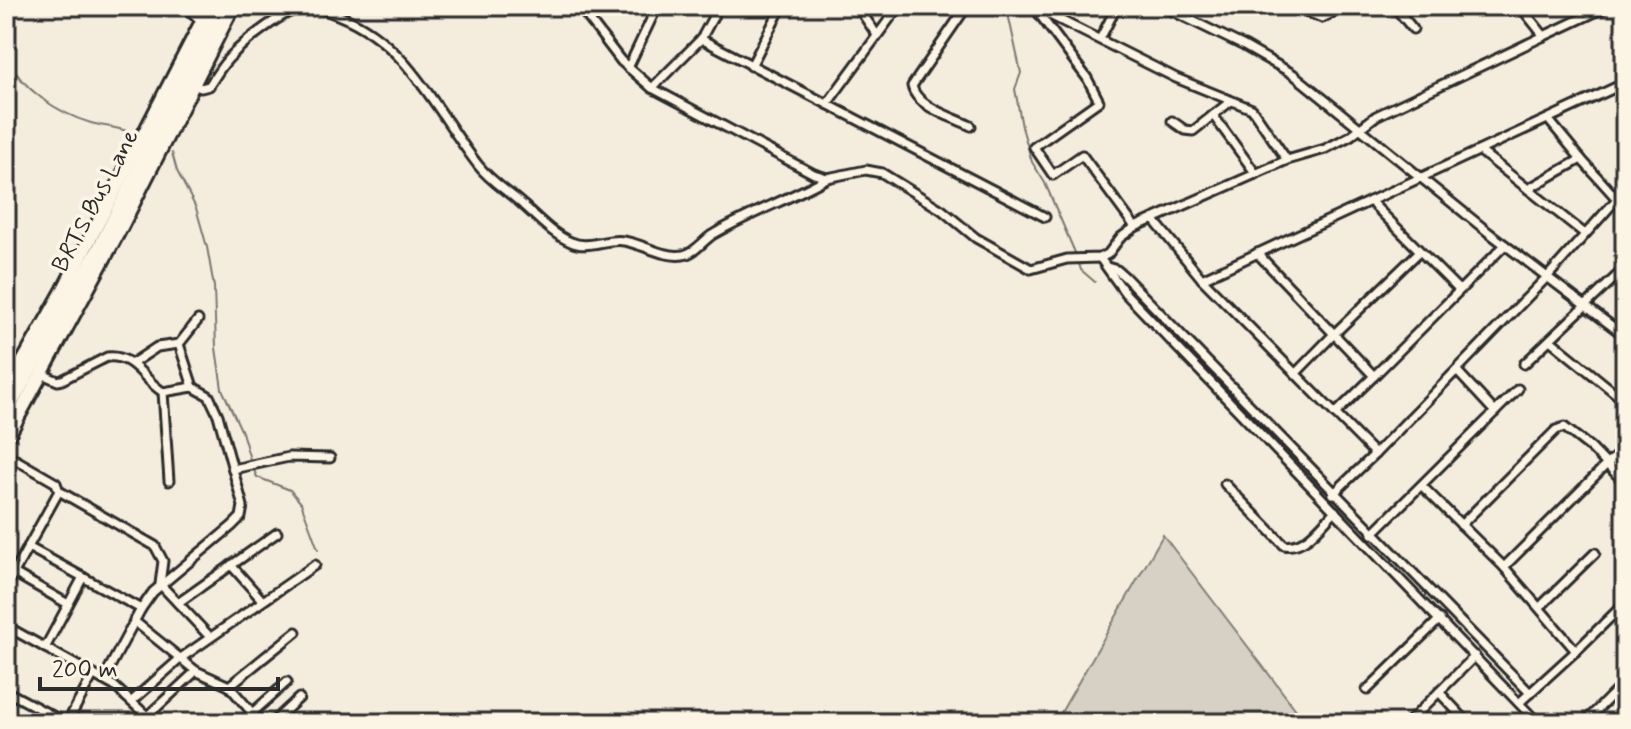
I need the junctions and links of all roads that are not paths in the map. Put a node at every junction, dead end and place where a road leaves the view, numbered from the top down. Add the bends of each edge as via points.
1 (185, 6) edge
2 (210, 6) edge
3 (221, 6) edge
4 (233, 6) edge
5 (579, 6) edge
6 (657, 6) edge
7 (719, 6) edge
8 (782, 6) edge
9 (857, 6) edge
10 (899, 6) edge
11 (967, 6) edge
12 (1000, 6) edge
13 (1007, 6) edge
14 (1033, 6) edge
15 (1117, 6) edge
16 (1162, 6) edge
17 (1190, 6) edge
18 (1293, 6) edge
19 (1346, 6) edge
20 (1394, 6) edge
21 (1520, 6) edge
22 (1608, 6) edge
23 (1185, 17) junction
24 (202, 22) junction
25 (1413, 29) dead end
26 (877, 35) junction
27 (1544, 36) junction
28 (701, 39) junction
29 (1100, 39) junction
30 (751, 66) junction
31 (628, 68) junction
32 (1625, 83) edge
33 (193, 84) junction
34 (652, 88) junction
35 (1231, 101) junction
36 (827, 104) junction
37 (1213, 115) junction
38 (1548, 119) junction
39 (1172, 121) dead end
40 (971, 126) dead end
41 (1359, 129) junction
42 (1480, 151) junction
43 (1581, 159) junction
44 (1287, 160) junction
45 (1256, 174) junction
46 (827, 178) junction
47 (1420, 179) junction
48 (1528, 189) junction
49 (1625, 190) edge
50 (1617, 199) junction
51 (1370, 201) junction
52 (1045, 217) dead end
53 (1153, 219) junction
54 (1135, 227) junction
55 (1585, 234) junction
56 (1505, 245) junction
57 (1419, 252) junction
58 (1257, 253) junction
59 (1100, 258) junction
60 (1106, 267) junction
61 (1625, 268) edge
62 (1548, 276) junction
63 (1202, 279) junction
64 (1459, 290) junction
65 (1585, 304) junction
66 (198, 320) dead end
67 (1334, 334) junction
68 (1625, 336) edge
69 (1550, 340) junction
70 (179, 344) junction
71 (133, 363) junction
72 (1524, 364) dead end
73 (1457, 371) junction
74 (1296, 373) junction
75 (42, 374) junction
76 (1374, 376) junction
77 (193, 387) junction
78 (1518, 389) dead end
79 (6, 392) edge
80 (163, 392) junction
81 (1625, 401) edge
82 (1495, 412) junction
83 (6, 413) edge
84 (1335, 414) junction
85 (6, 439) edge
86 (1625, 449) edge
87 (6, 454) edge
88 (1375, 454) junction
89 (330, 458) dead end
90 (1608, 463) junction
91 (233, 469) junction
92 (169, 481) dead end
93 (1625, 483) edge
94 (1225, 484) dead end
95 (1422, 486) junction
96 (59, 491) junction
97 (1334, 493) junction
98 (1325, 501) junction
99 (1335, 511) junction
100 (1461, 525) junction
101 (277, 533) dead end
102 (1373, 533) junction
103 (1365, 541) junction
104 (28, 547) junction
105 (1595, 553) dead end
106 (231, 565) junction
107 (315, 565) dead end
108 (1504, 567) junction
109 (14, 573) junction
110 (83, 577) junction
111 (160, 584) junction
112 (6, 587) edge
113 (262, 600) junction
114 (178, 603) junction
115 (1625, 603) edge
116 (68, 604) junction
117 (1540, 607) junction
118 (141, 609) junction
119 (1440, 619) junction
120 (134, 621) junction
121 (6, 626) edge
122 (296, 632) dead end
123 (210, 637) junction
124 (45, 648) junction
125 (1576, 651) junction
126 (1475, 656) junction
127 (1494, 657) junction
128 (181, 658) junction
129 (1485, 666) junction
130 (196, 671) junction
131 (93, 675) junction
132 (103, 680) junction
133 (287, 682) dead end
134 (1625, 682) edge
135 (229, 686) junction
136 (1367, 690) dead end
137 (6, 691) edge
138 (1439, 692) junction
139 (1530, 693) junction
140 (299, 698) dead end
141 (132, 701) junction
142 (1519, 703) junction
143 (254, 713) junction
144 (147, 716) junction
145 (66, 723) edge
146 (140, 723) edge
147 (241, 723) edge
148 (261, 723) edge
149 (272, 723) edge
150 (1408, 723) edge
151 (1468, 723) edge
152 (1538, 723) edge
153 (1584, 723) edge

1 - 24 street
2 - 24 main road
3 - 83 main road, BRTS Bus Lane via 103,241
4 - 33 main road
5 - 31 street
6 - 31 street
7 - 28 street
8 - 30 street
9 - 26 street
10 - 26 street
11 - 40 street via 912,86 921,102
12 - 13 street
14 - 29 street
14 - 54 street via 1099,101 1034,147 1053,175 1082,155
15 - 29 street
16 - 23 street
17 - 23 street
18 - 19 street via 1322,18
20 - 25 street
21 - 27 street
22 - 27 street
23 - 41 street via 1280,66
24 - 79 main road
26 - 36 street
27 - 41 street
28 - 30 street
28 - 34 street
29 - 35 street
30 - 36 street
31 - 34 street
32 - 38 street
33 - 46 street via 209,86 239,48 294,10 317,7 346,18 379,39 418,76 494,184 550,230 580,246 625,241 687,255 730,225
33 - 75 main road
34 - 46 street
35 - 37 street
35 - 44 street via 1257,114
36 - 52 street
37 - 39 street via 1189,131
37 - 45 street
38 - 42 street
38 - 43 street
41 - 44 street via 1325,149
41 - 47 street
42 - 47 street
42 - 48 street
43 - 48 street
43 - 50 street
44 - 45 street
45 - 53 street
46 - 59 street via 866,170 882,173 1023,267
47 - 51 street
47 - 56 street
48 - 55 street
49 - 50 street
50 - 55 street
51 - 57 street
51 - 58 street
53 - 54 street
53 - 63 street
54 - 59 street
55 - 62 street
56 - 62 street
56 - 64 street
57 - 64 street
57 - 67 street
58 - 63 street
58 - 67 street
59 - 60 street
60 - 97 street via 1121,273
60 - 98 street
61 - 65 street
62 - 65 street
62 - 73 street
63 - 74 street
64 - 76 street
65 - 68 street
65 - 69 street
66 - 70 street
67 - 74 street
67 - 76 street
69 - 72 street
69 - 81 street
70 - 71 street via 157,347
70 - 77 street
71 - 75 street via 107,357 62,380
71 - 80 street
73 - 82 street
73 - 88 street
74 - 84 street
75 - 85 main road
76 - 84 street
77 - 80 street
77 - 91 street via 213,402
78 - 82 street
80 - 92 street
82 - 95 street
84 - 88 street
86 - 90 street
87 - 96 street via 56,483
88 - 97 street
89 - 91 street via 289,457
90 - 93 street
90 - 100 street via 1564,427 1556,430
90 - 108 street
91 - 111 street via 241,517
94 - 99 street via 1284,545 1302,543
95 - 100 street
95 - 102 street
96 - 104 street
96 - 111 street via 155,546 163,561
97 - 98 street
97 - 102 street
98 - 99 street
99 - 103 street
100 - 108 street
101 - 106 street
102 - 103 street
102 - 127 street
103 - 119 street
104 - 109 street
104 - 110 street
105 - 117 street
106 - 113 street
106 - 114 street
107 - 113 street
108 - 117 street
109 - 112 street
109 - 116 street
110 - 116 street
110 - 118 street
111 - 114 street
111 - 118 street
113 - 123 street
114 - 123 street
115 - 125 street
116 - 124 street
117 - 125 street
118 - 120 street
119 - 126 street
119 - 136 street
120 - 128 street
120 - 132 street
121 - 124 street
122 - 135 street
123 - 128 street
124 - 131 street
125 - 139 street
126 - 129 street
126 - 138 street
127 - 129 street
127 - 139 street
128 - 130 street
128 - 141 street
129 - 142 street
130 - 135 street
130 - 144 street
131 - 132 street
131 - 145 street
132 - 141 street
133 - 143 street
134 - 153 street
135 - 143 street
137 - 145 street
138 - 150 street
138 - 151 street
139 - 142 street
140 - 149 street
141 - 144 street
142 - 152 street
143 - 147 street
143 - 148 street
144 - 146 street

